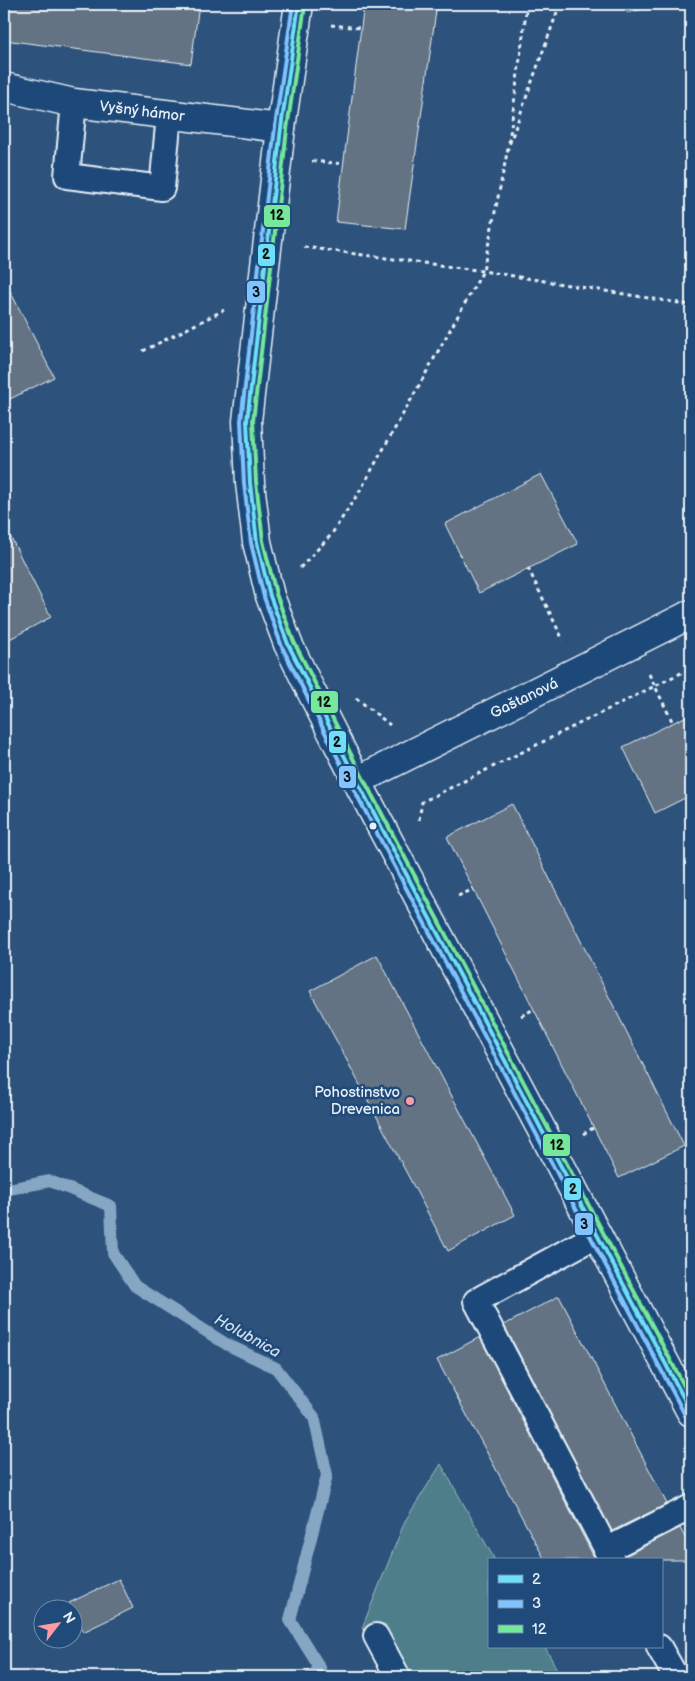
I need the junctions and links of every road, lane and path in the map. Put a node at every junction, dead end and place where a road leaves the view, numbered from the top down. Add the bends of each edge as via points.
1 (299, 4) edge
2 (527, 4) edge
3 (560, 4) edge
4 (324, 25) dead end
5 (361, 28) dead end
6 (4, 87) edge
7 (74, 103) junction
8 (169, 115) junction
9 (281, 128) junction
10 (508, 148) junction
11 (307, 160) dead end
12 (344, 164) dead end
13 (297, 246) dead end
14 (484, 271) junction
15 (691, 305) edge
16 (260, 311) junction
17 (143, 351) dead end
18 (528, 568) dead end
19 (298, 570) dead end
20 (691, 614) edge
21 (633, 643) junction
22 (691, 668) edge
23 (578, 671) junction
24 (655, 685) junction
25 (673, 723) dead end
26 (357, 781) junction
27 (418, 826) dead end
28 (474, 889) dead end
29 (452, 900) dead end
30 (534, 1009) dead end
31 (515, 1019) dead end
32 (597, 1235) junction
33 (691, 1412) edge
34 (691, 1507) edge
35 (609, 1555) edge
36 (376, 1636) dead end
37 (660, 1648) edge
38 (398, 1677) edge
39 (676, 1677) edge

1 - 9 street
2 - 10 path
3 - 10 path
4 - 5 path
6 - 7 street, Vyšný hámor
7 - 8 street, Vyšný hámor
7 - 8 lane via 68,176 162,188
8 - 9 street, Vyšný hámor
9 - 16 street
10 - 14 path
11 - 12 path
13 - 14 path
14 - 15 path
14 - 19 path via 361,489 331,535
16 - 17 path via 232,306
16 - 26 street via 247,420 257,542 270,596 288,644
18 - 23 path
20 - 21 street, Gaštanová
21 - 23 street, Gaštanová
21 - 24 path
22 - 24 path
23 - 26 street, Gaštanová
24 - 25 path
24 - 27 path via 422,802
26 - 32 street
28 - 29 path
30 - 31 path
32 - 33 street
32 - 35 lane via 476,1302
34 - 35 lane
36 - 38 lane
37 - 39 lane

